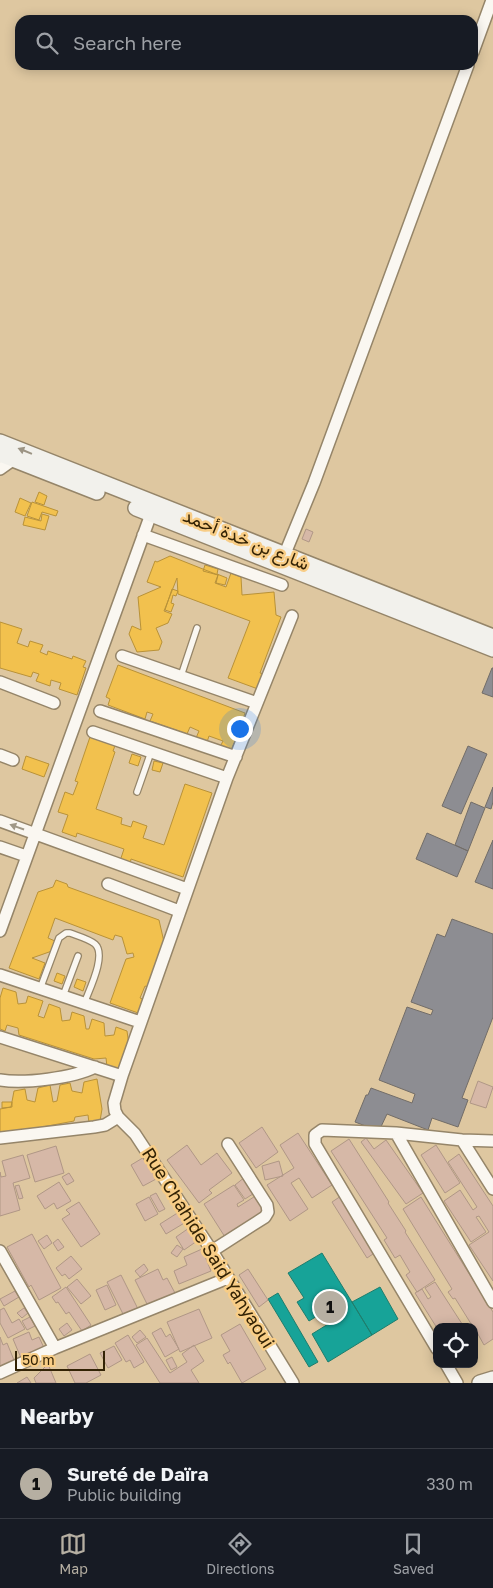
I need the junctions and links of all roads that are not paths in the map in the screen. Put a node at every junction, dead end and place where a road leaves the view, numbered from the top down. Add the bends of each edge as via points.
1 (492, 0) edge
2 (478, 38) edge
3 (466, 70) edge
4 (0, 442) edge
5 (7, 457) edge
6 (0, 469) edge
7 (151, 514) junction
8 (143, 535) junction
9 (284, 556) junction
10 (282, 585) dead end
11 (292, 616) dead end
12 (197, 628) dead end
13 (493, 637) edge
14 (493, 649) edge
15 (122, 656) dead end
16 (180, 676) junction
17 (0, 682) edge
18 (54, 703) dead end
19 (257, 703) junction
20 (100, 711) dead end
21 (93, 732) dead end
22 (151, 752) junction
23 (0, 755) edge
24 (236, 757) junction
25 (13, 760) dead end
26 (227, 778) junction
27 (137, 792) dead end
28 (0, 821) edge
29 (34, 832) junction
30 (0, 847) edge
31 (26, 856) junction
32 (108, 884) dead end
33 (187, 889) junction
34 (179, 911) junction
35 (0, 931) edge
36 (78, 956) dead end
37 (0, 975) edge
38 (40, 989) junction
39 (63, 996) junction
40 (84, 1004) junction
41 (140, 1022) junction
42 (0, 1037) edge
43 (95, 1067) junction
44 (122, 1076) junction
45 (0, 1080) edge
46 (118, 1117) junction
47 (396, 1133) junction
48 (0, 1138) edge
49 (462, 1140) junction
50 (493, 1141) edge
51 (228, 1144) dead end
52 (493, 1189) edge
53 (0, 1251) edge
54 (212, 1251) junction
55 (228, 1278) junction
56 (493, 1302) edge
57 (433, 1342) edge
58 (55, 1348) junction
59 (448, 1368) edge
60 (0, 1373) edge
61 (493, 1379) edge
62 (293, 1383) edge
63 (457, 1383) edge
64 (480, 1383) edge

1 - 2 street
3 - 9 street via 318,474
9 -> 4 main road, شارع بن خدة أحمد
5 - 6 street
5 - 7 main road
7 - 8 street
7 - 14 main road
8 - 10 street
8 - 29 street
9 - 13 main road, شارع بن خدة أحمد
11 - 19 street
12 - 16 lane
15 - 16 street
16 - 19 street
17 - 18 street
19 - 24 street
20 - 24 street
21 - 22 street
22 - 26 street
22 - 27 lane
23 - 25 street
24 - 26 street
26 - 33 street
29 -> 28 street
29 - 31 street
29 - 33 street
30 - 31 street
31 - 35 street
32 - 34 street
33 - 34 street
34 - 41 street
36 - 39 lane
37 - 38 street
38 - 39 street
38 - 40 lane via 59,938 70,933 94,943 100,954
39 - 40 street
40 - 41 street
41 - 44 street
42 - 43 street
43 - 44 street
43 - 45 street via 71,1076
44 - 46 street via 114,1104
46 - 48 street via 94,1127
46 - 54 street, Rue Chahide Said Yahyaoui via 135,1134
47 - 49 street
47 - 56 street
47 - 57 street via 322,1130 314,1139
49 - 50 street
49 - 52 street
51 - 54 street via 267,1205 268,1212 265,1218
53 - 58 street
54 - 55 street, Rue Chahide Said Yahyaoui
55 - 58 street
55 - 62 street, Rue Chahide Said Yahyaoui
58 - 60 street
59 - 63 street
61 - 64 main road

